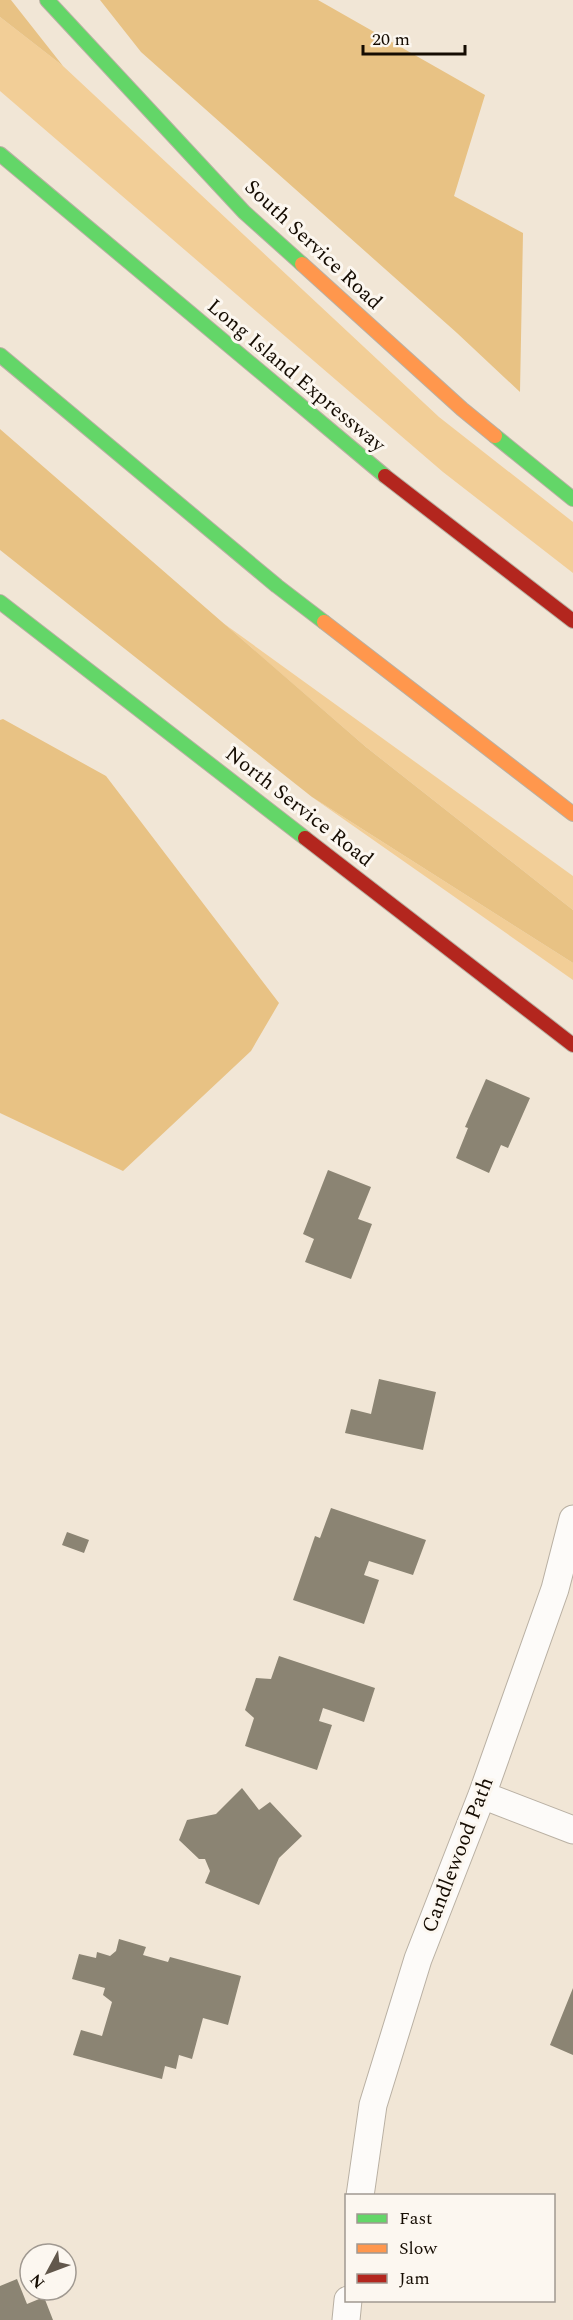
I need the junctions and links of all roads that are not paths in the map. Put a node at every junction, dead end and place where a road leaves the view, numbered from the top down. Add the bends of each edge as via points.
1 (48, 0) edge
2 (0, 154) edge
3 (0, 355) edge
4 (573, 499) edge
5 (0, 602) edge
6 (573, 621) edge
7 (573, 814) edge
8 (573, 1045) edge
9 (573, 1519) edge
10 (482, 1795) junction
11 (573, 1830) edge
12 (360, 2194) edge
13 (348, 2302) edge
14 (346, 2320) edge

1 - 4 main road, South Service Road via 244,212 462,409
2 - 6 main road, Long Island Expressway via 373,467
3 - 7 main road via 278,586
5 - 8 main road, North Service Road
9 - 10 street, Candlewood Path via 555,1589
10 - 11 street
10 - 12 street, Candlewood Path via 418,1959 373,2105
13 - 14 street

